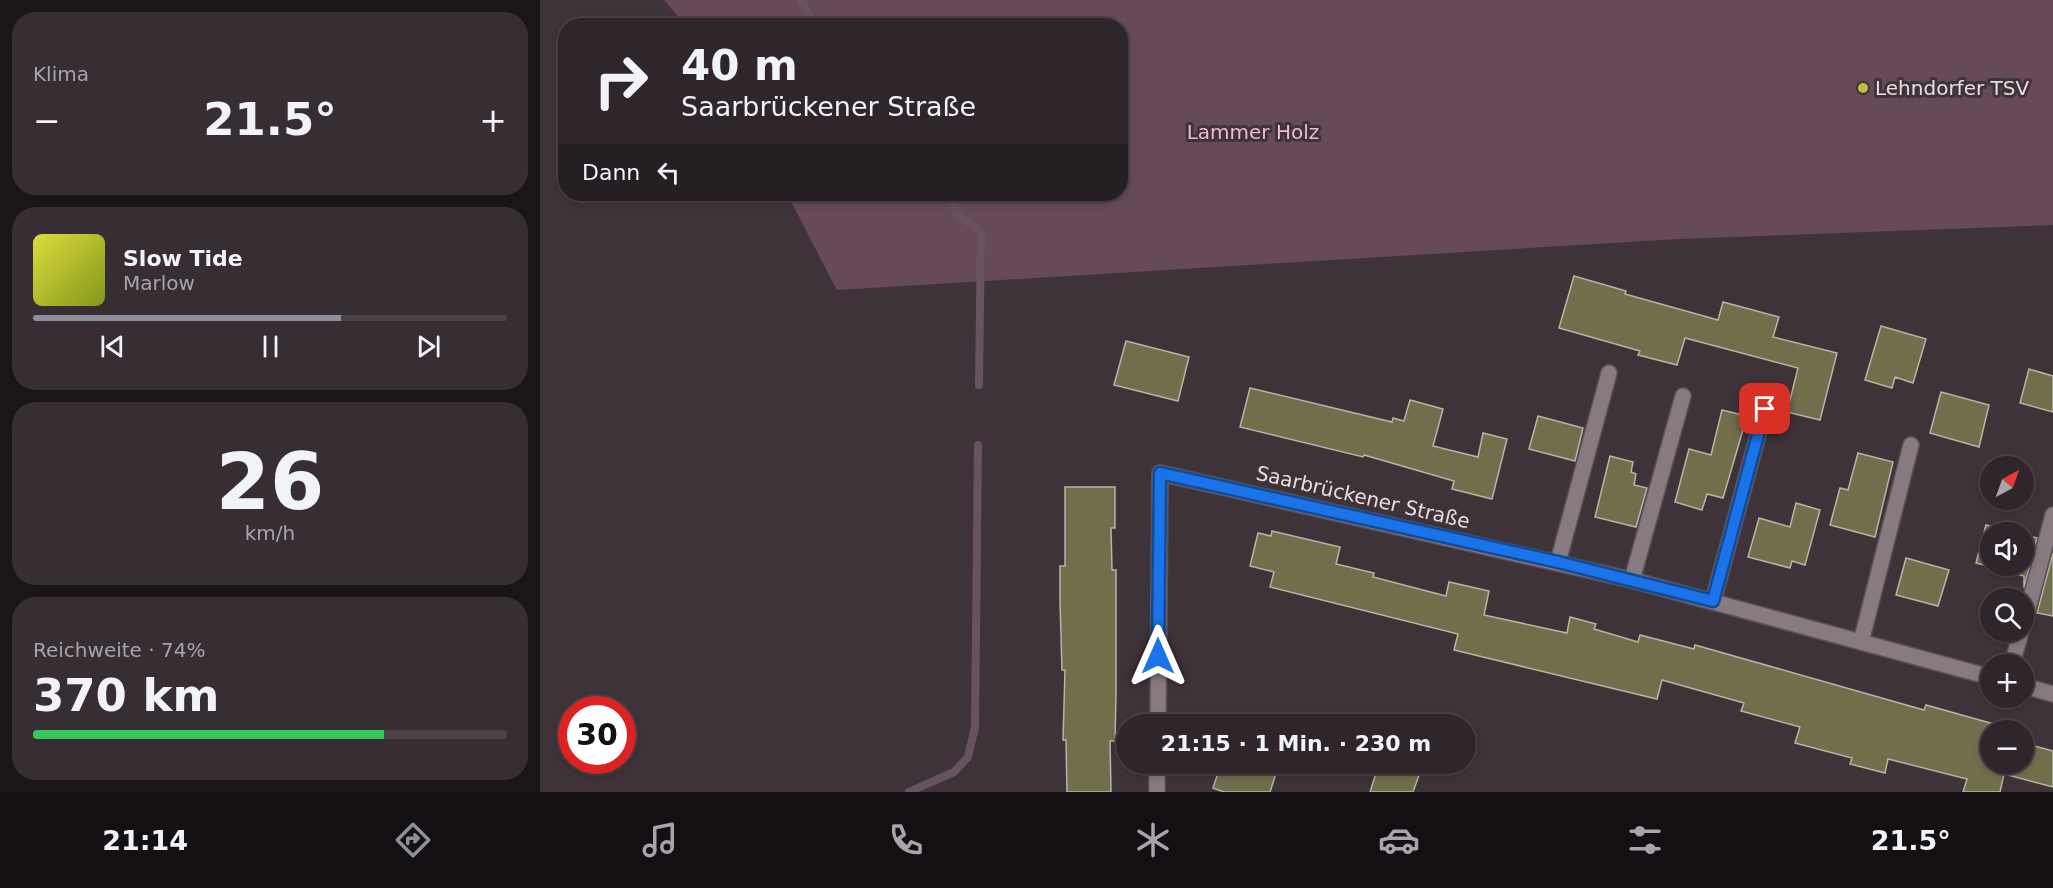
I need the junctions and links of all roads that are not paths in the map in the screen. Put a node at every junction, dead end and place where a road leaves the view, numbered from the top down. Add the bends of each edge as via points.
1 (1609, 373) dead end
2 (1683, 396) dead end
3 (1765, 409) dead end
4 (1911, 445) dead end
5 (2053, 515) edge
6 (1558, 562) junction
7 (1632, 580) junction
8 (2034, 588) edge
9 (1713, 601) junction
10 (1861, 642) junction
11 (1980, 674) edge
12 (2034, 689) edge
13 (2053, 694) edge
14 (1158, 714) edge
15 (1157, 774) edge
16 (1157, 792) edge

1 - 6 street
2 - 7 street
3 - 9 street
4 - 10 street
5 - 8 street
6 - 7 street, Saarbrückener Straße
6 - 14 street, Saarbrückener Straße via 1160,473
7 - 9 street, Saarbrückener Straße
9 - 10 street, Saarbrückener Straße
10 - 11 street, Saarbrückener Straße
12 - 13 street
15 - 16 street

